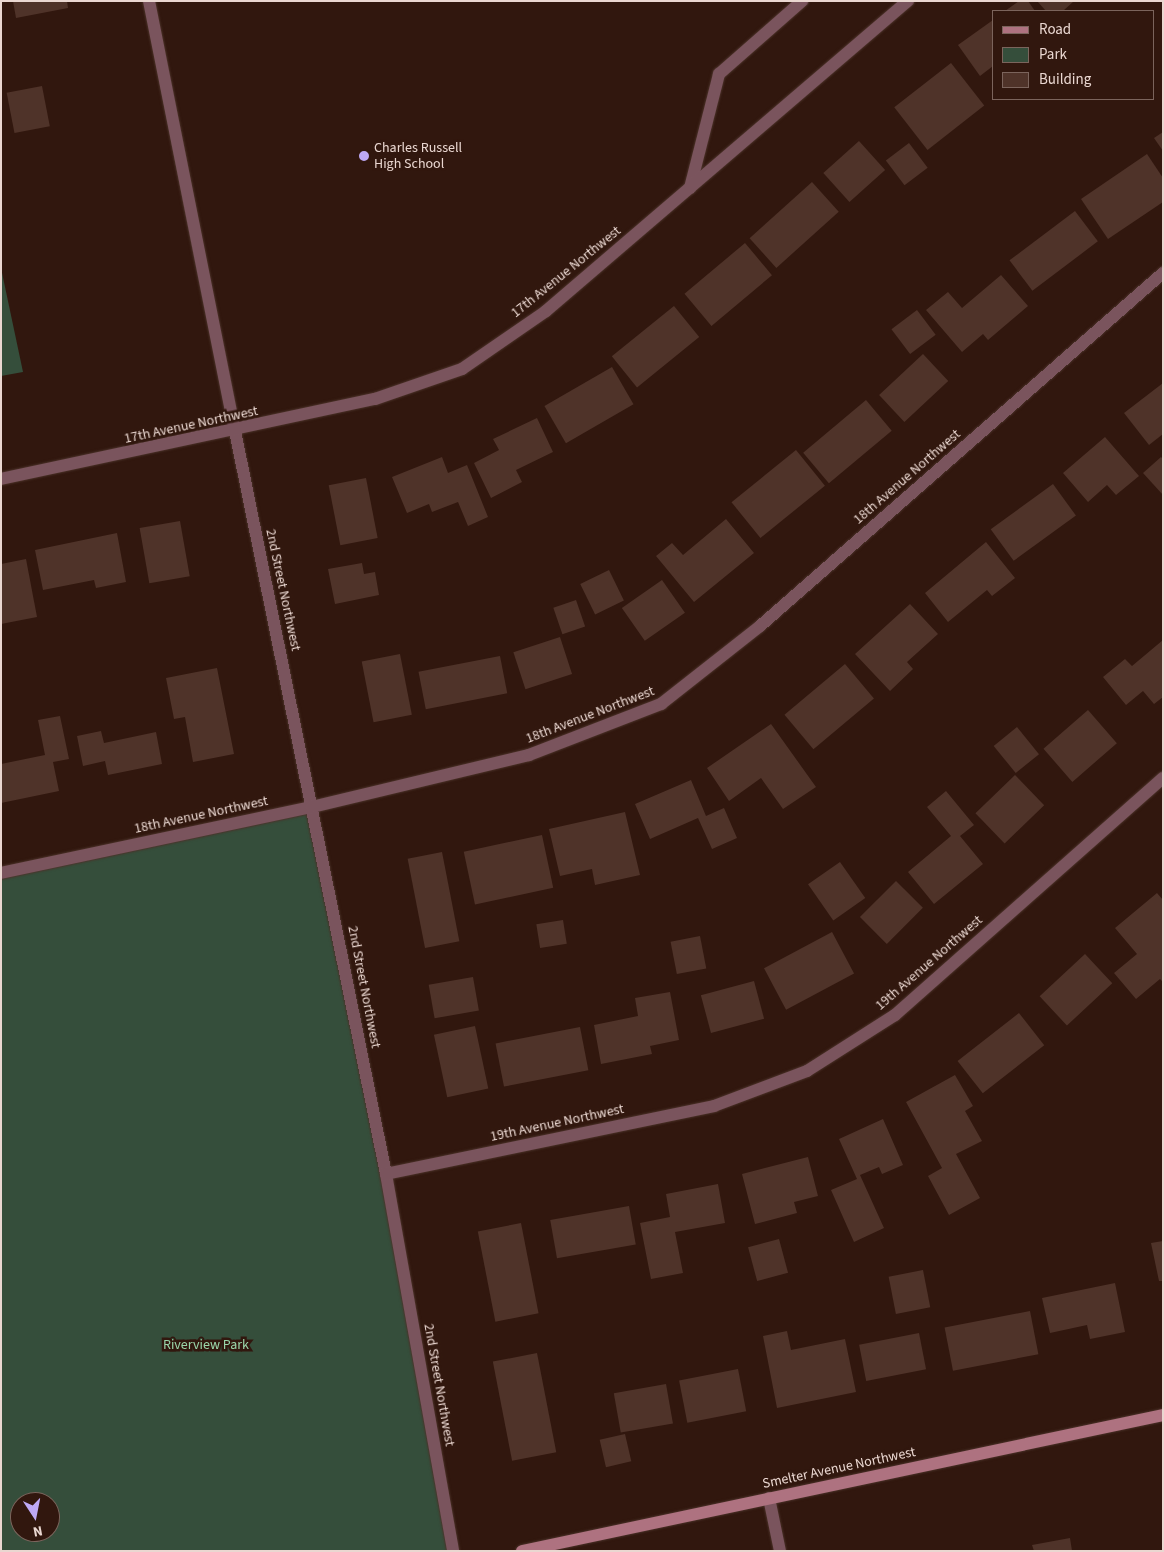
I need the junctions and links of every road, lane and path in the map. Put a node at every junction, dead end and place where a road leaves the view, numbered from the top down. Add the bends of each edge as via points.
1 (149, 1) edge
2 (802, 1) edge
3 (908, 1) edge
4 (690, 188) junction
5 (1163, 273) edge
6 (235, 431) junction
7 (1, 479) edge
8 (1163, 778) edge
9 (312, 807) junction
10 (1, 873) edge
11 (386, 1174) junction
12 (1163, 1415) edge
13 (769, 1498) junction
14 (453, 1551) edge
15 (522, 1551) edge
16 (780, 1551) edge

1 - 6 street, 2nd Street Northwest
2 - 4 street via 719,74
3 - 4 street, 17th Avenue Northwest
4 - 6 street, 17th Avenue Northwest via 546,311 462,369 375,400
5 - 9 street, 18th Avenue Northwest via 760,626 661,704 529,755
6 - 7 street, 17th Avenue Northwest
6 - 9 street, 2nd Street Northwest
8 - 11 street, 19th Avenue Northwest via 895,1015 806,1071 714,1106
9 - 10 street, 18th Avenue Northwest
9 - 11 street, 2nd Street Northwest
11 - 14 street, 2nd Street Northwest
12 - 13 street, Smelter Avenue Northwest
13 - 15 street, Smelter Avenue Northwest
13 - 16 street

